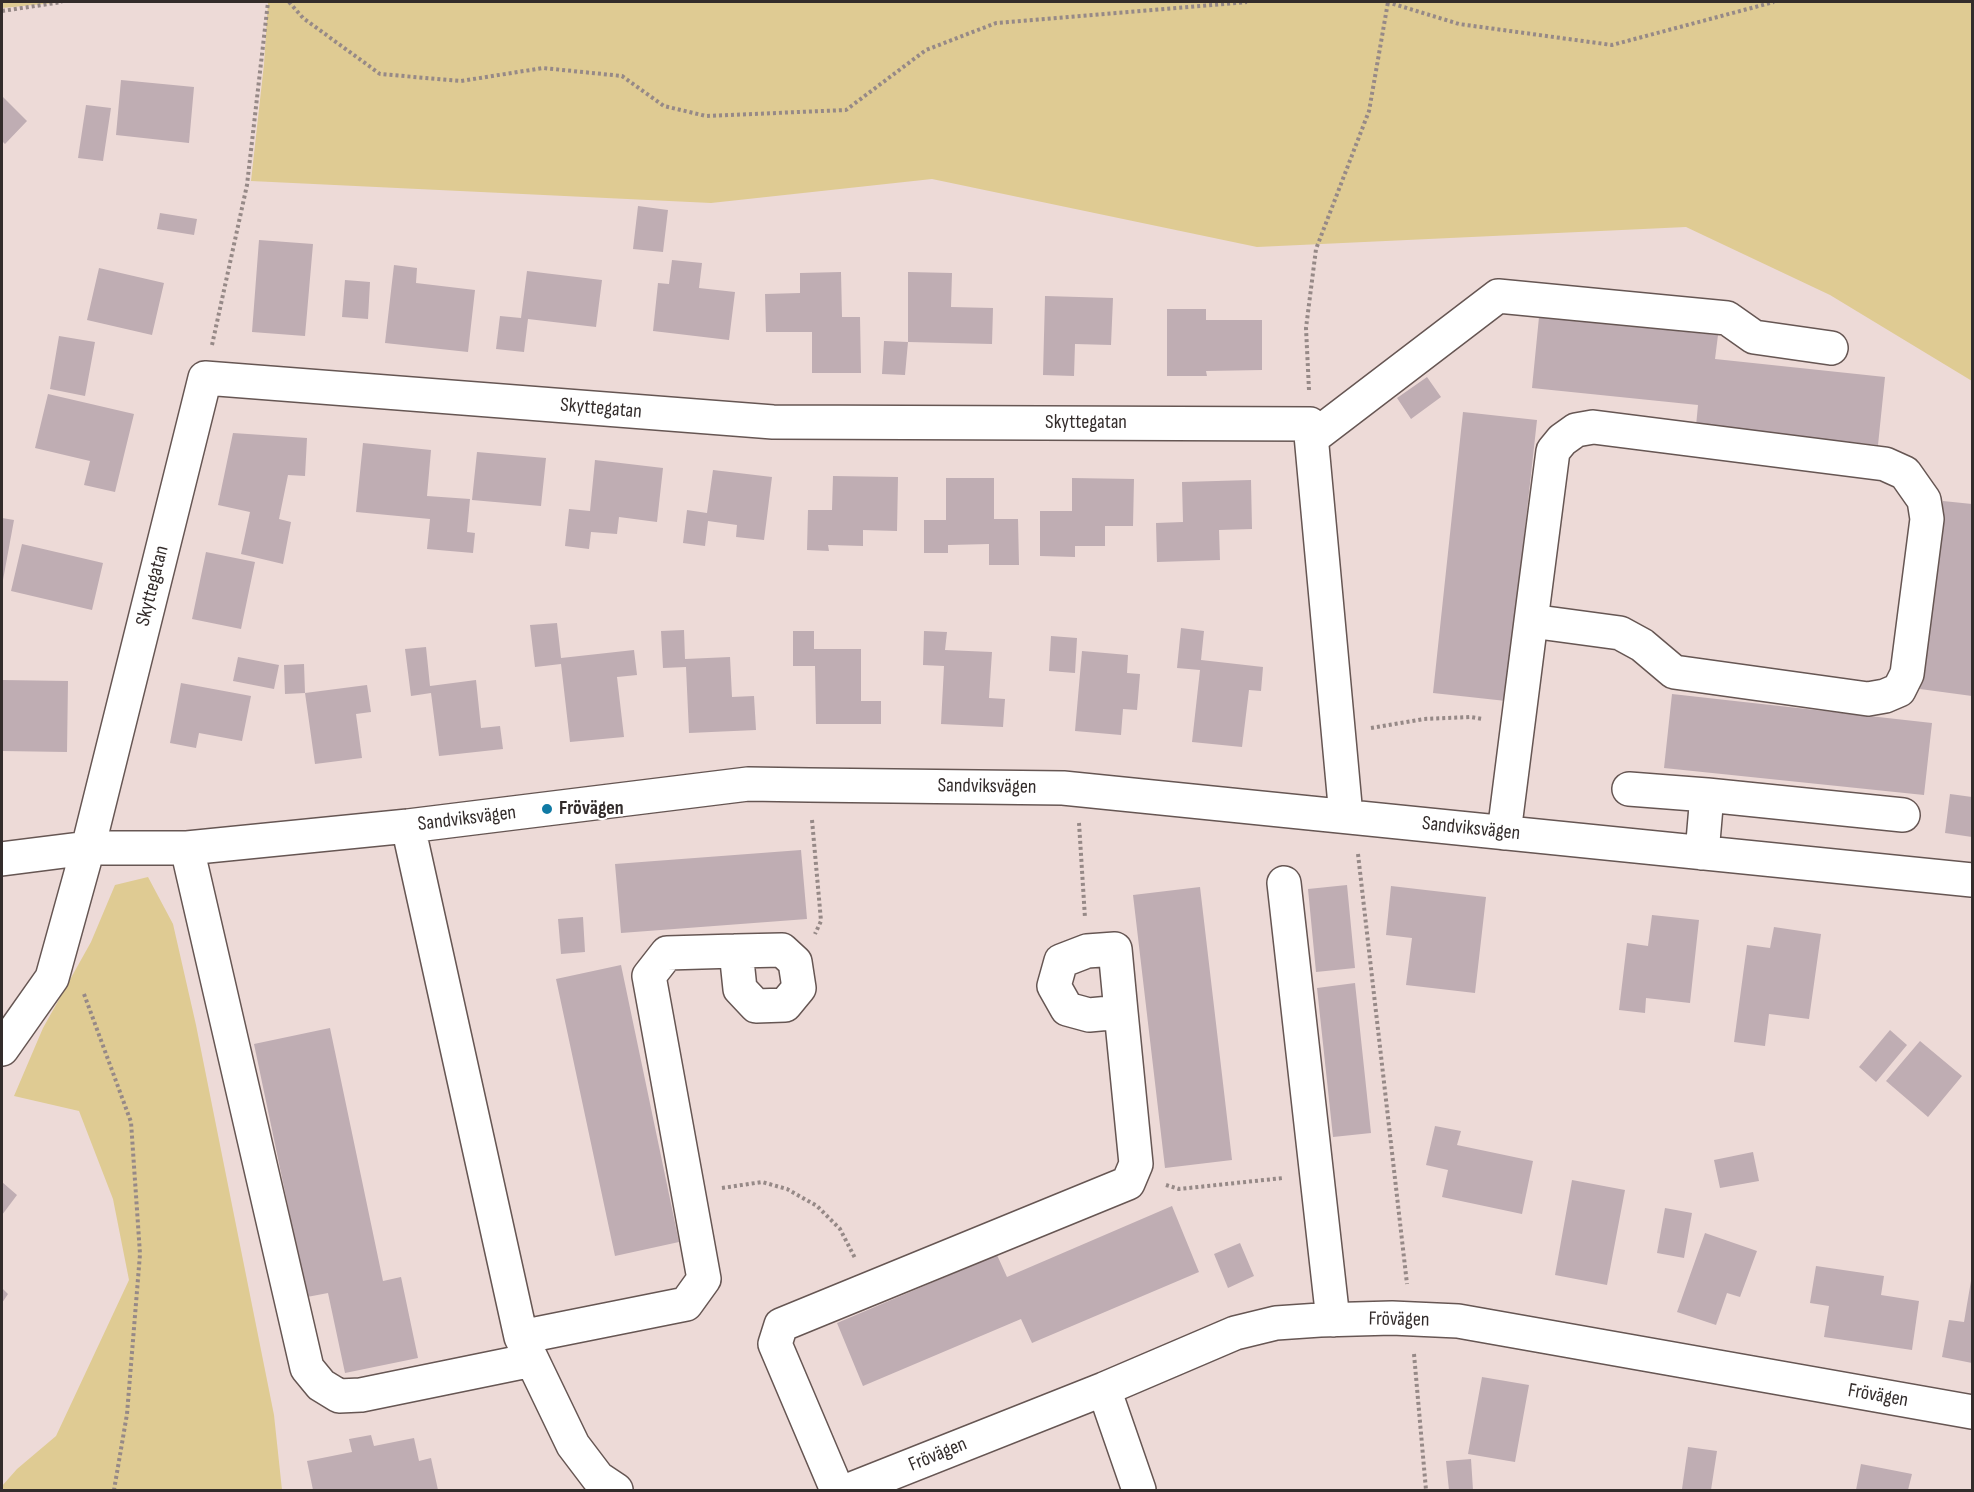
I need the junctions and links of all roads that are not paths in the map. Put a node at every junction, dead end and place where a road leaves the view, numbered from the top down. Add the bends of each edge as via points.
1 (1831, 348) dead end
2 (1311, 431) junction
3 (1531, 621) junction
4 (1629, 789) dead end
5 (1707, 795) junction
6 (1903, 815) dead end
7 (1350, 817) junction
8 (408, 826) junction
9 (1504, 832) junction
10 (88, 848) junction
11 (187, 848) junction
12 (1702, 853) junction
13 (2, 859) edge
14 (1972, 880) edge
15 (1284, 883) dead end
16 (736, 951) junction
17 (1121, 1012) junction
18 (2, 1049) edge
19 (1333, 1320) junction
20 (527, 1349) junction
21 (1104, 1389) junction
22 (1972, 1412) edge
23 (864, 1488) edge
24 (616, 1491) edge
25 (837, 1491) edge
26 (1139, 1491) edge

1 - 2 street via 1754,337 1726,318 1498,296
2 - 7 street via 1338,733
2 - 10 street, Skyttegatan via 773,422 205,378
3 - 3 street via 1553,451 1576,430 1593,427 1885,464 1905,473 1924,500 1927,519 1907,674 1899,690 1885,696 1868,699 1674,672 1642,645 1620,633
3 - 9 street
4 - 5 street
5 - 6 street
5 - 12 street
7 - 8 street, Sandviksvägen via 1077,789 748,784
7 - 9 street, Sandviksvägen
8 - 11 street, Sandviksvägen
8 - 20 street
9 - 12 street, Sandviksvägen
10 - 11 street, Sandviksvägen
10 - 13 street, Sandviksvägen
10 - 18 street, Skyttegatan via 52,978
11 - 20 street via 307,1368 321,1385 339,1396 350,1396
12 - 14 street, Sandviksvägen
15 - 19 street
16 - 16 street via 782,950 795,962 799,988 785,1005 756,1006 740,989
16 - 20 street via 667,953 649,976 704,1279 686,1304
17 - 17 street via 1115,949 1087,951 1061,961 1054,986 1067,1009 1089,1015
17 - 25 street via 1136,1164 1128,1183 781,1325 775,1344
19 - 21 street, Frövägen via 1276,1323 1235,1333
19 - 22 street, Frövägen via 1458,1321
20 - 24 street via 573,1445 598,1478
21 - 23 street, Frövägen
21 - 26 street

